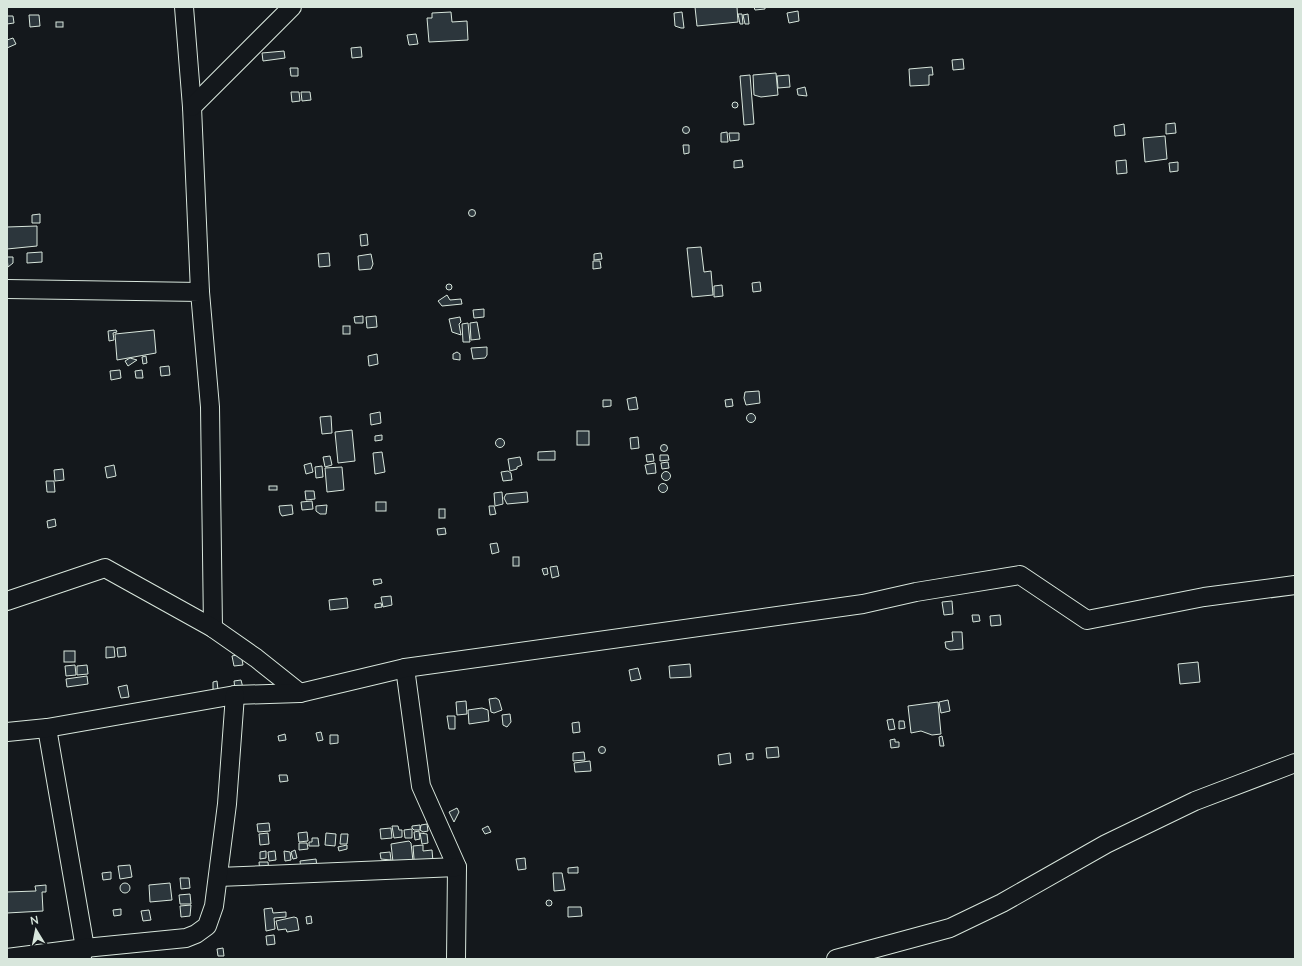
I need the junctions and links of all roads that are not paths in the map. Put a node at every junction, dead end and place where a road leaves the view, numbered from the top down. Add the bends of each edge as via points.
1 (184, 7) edge
2 (292, 7) edge
3 (192, 107) junction
4 (7, 289) edge
5 (200, 292) junction
6 (1295, 585) edge
7 (7, 601) edge
8 (213, 628) junction
9 (405, 668) junction
10 (300, 693) junction
11 (235, 695) junction
12 (47, 728) junction
13 (7, 732) edge
14 (1295, 763) edge
15 (457, 867) junction
16 (218, 877) junction
17 (83, 954) edge
18 (7, 958) edge
19 (456, 959) edge
20 (836, 959) edge

1 - 3 street
2 - 3 street
3 - 5 street
4 - 5 street
5 - 8 street via 210,407
6 - 9 street via 1204,597 1087,620 1020,575 916,592 863,604
7 - 8 street via 105,568
8 - 10 street
9 - 10 street
9 - 15 street via 421,786
10 - 11 street
11 - 12 street
11 - 16 street via 227,804
12 - 13 street
12 - 17 street
14 - 20 street via 1195,801 1106,844 1002,903 950,928
15 - 16 street
15 - 19 street
16 - 17 street via 214,906 207,926 196,934 186,938
17 - 18 street

